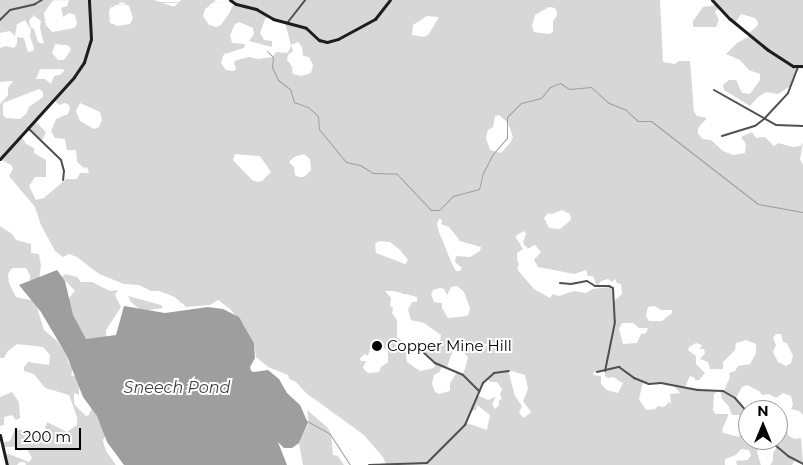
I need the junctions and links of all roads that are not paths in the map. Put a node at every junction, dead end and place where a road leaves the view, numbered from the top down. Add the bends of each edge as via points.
1 (42, 0) edge
2 (89, 0) edge
3 (230, 0) edge
4 (305, 0) edge
5 (390, 0) edge
6 (712, 0) edge
7 (0, 20) edge
8 (288, 22) junction
9 (803, 66) edge
10 (798, 67) junction
11 (714, 90) dead end
12 (764, 119) junction
13 (803, 126) edge
14 (28, 128) junction
15 (722, 136) dead end
16 (0, 159) edge
17 (63, 180) dead end
18 (560, 283) dead end
19 (422, 351) dead end
20 (509, 371) dead end
21 (605, 371) junction
22 (597, 372) dead end
23 (479, 391) junction
24 (738, 401) edge
25 (0, 435) edge
26 (781, 450) edge
27 (803, 464) edge
28 (6, 465) edge
29 (369, 465) edge

1 - 7 street via 10,10
2 - 14 street via 91,39 84,62
3 - 8 street
4 - 8 street
5 - 8 street via 372,21 328,42 319,40 308,29
6 - 10 street via 755,40 785,62
9 - 10 street
10 - 12 street via 788,93
11 - 12 street
12 - 13 street via 776,125
12 - 15 street via 755,126
14 - 16 street
14 - 17 street via 61,160
18 - 21 street via 584,280 595,286 613,288 615,322
19 - 23 street via 435,363 464,375
20 - 23 street via 494,373
21 - 22 street
21 - 24 street via 619,367 649,384 723,391
23 - 29 street via 465,426 427,463
25 - 28 street
26 - 27 street

